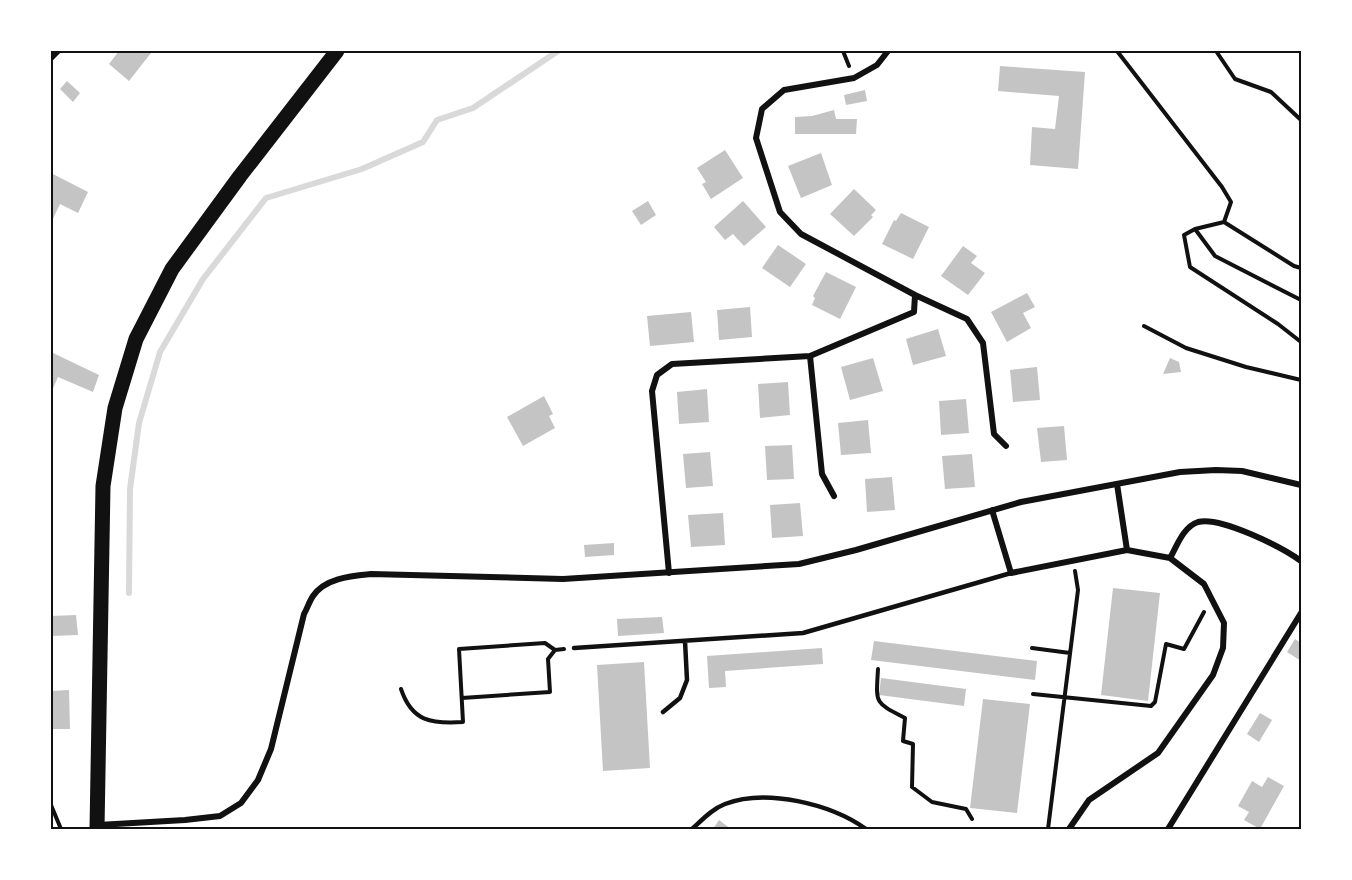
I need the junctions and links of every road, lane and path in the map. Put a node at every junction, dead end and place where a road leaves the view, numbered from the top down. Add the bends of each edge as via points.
1 (58, 51) edge
2 (337, 51) edge
3 (888, 51) edge
4 (1117, 51) edge
5 (1216, 51) edge
6 (51, 58) edge
7 (1301, 120) edge
8 (1224, 222) junction
9 (1195, 229) junction
10 (1301, 268) edge
11 (915, 295) junction
12 (1301, 300) edge
13 (1144, 326) dead end
14 (1301, 342) edge
15 (810, 356) junction
16 (1301, 380) edge
17 (1006, 446) dead end
18 (1117, 484) junction
19 (1301, 484) edge
20 (834, 496) dead end
21 (992, 510) junction
22 (1127, 550) junction
23 (1170, 558) junction
24 (1301, 561) edge
25 (669, 573) junction
26 (1011, 573) junction
27 (1077, 585) dead end
28 (1211, 599) junction
29 (1301, 613) edge
30 (685, 641) junction
31 (574, 648) joint
32 (1032, 648) dead end
33 (555, 650) junction
34 (1070, 653) junction
35 (878, 669) dead end
36 (401, 689) dead end
37 (1033, 694) dead end
38 (1064, 697) junction
39 (462, 698) junction
40 (663, 712) dead end
41 (51, 805) edge
42 (972, 819) dead end
43 (98, 827) edge
44 (61, 829) edge
45 (692, 829) edge
46 (866, 829) edge
47 (1048, 829) edge
48 (1069, 829) edge
49 (1168, 829) edge

1 - 6 street
2 - 43 main road via 172,269 136,339 115,408 104,486
3 - 11 street via 877,65 854,78 784,90 762,109 756,138 780,212 801,234
4 - 8 path via 1222,187 1231,202
5 - 7 path via 1235,78 1271,92
8 - 9 path
8 - 10 path
9 - 12 path via 1215,256
9 - 14 path via 1184,235 1190,267
11 - 15 street via 914,312
11 - 17 street via 967,319 983,343 994,434
13 - 16 path via 1186,348
15 - 20 street via 822,474
15 - 25 street via 672,364 657,375 652,391
18 - 19 street via 1180,472 1216,470 1242,471
18 - 21 street
18 - 22 street
21 - 25 street via 799,564
21 - 26 street
22 - 23 street
22 - 26 street
23 - 24 street via 1184,533 1197,523 1215,521 1283,548
23 - 28 street via 1204,584
25 - 43 street via 563,579 370,574 329,583 314,595 304,614 271,749 258,780 241,803 220,816
26 - 30 lane via 803,633
27 - 34 path
28 - 38 path via 1184,650 1166,644 1151,706
28 - 48 street via 1224,623 1222,648 1213,675 1158,753 1089,800
29 - 49 street
30 - 31 lane
30 - 40 lane via 687,680 680,698
31 - 33 path
32 - 34 path
33 - 39 path via 548,659 550,692
33 - 39 path via 545,643 459,649
34 - 38 path
35 - 42 path via 877,698 882,706 905,718 903,741 913,744 912,787 932,802 966,810
36 - 39 path via 411,710 425,720 463,722
37 - 38 path
38 - 47 path
41 - 44 path
45 - 46 lane via 725,804 756,797 826,808

